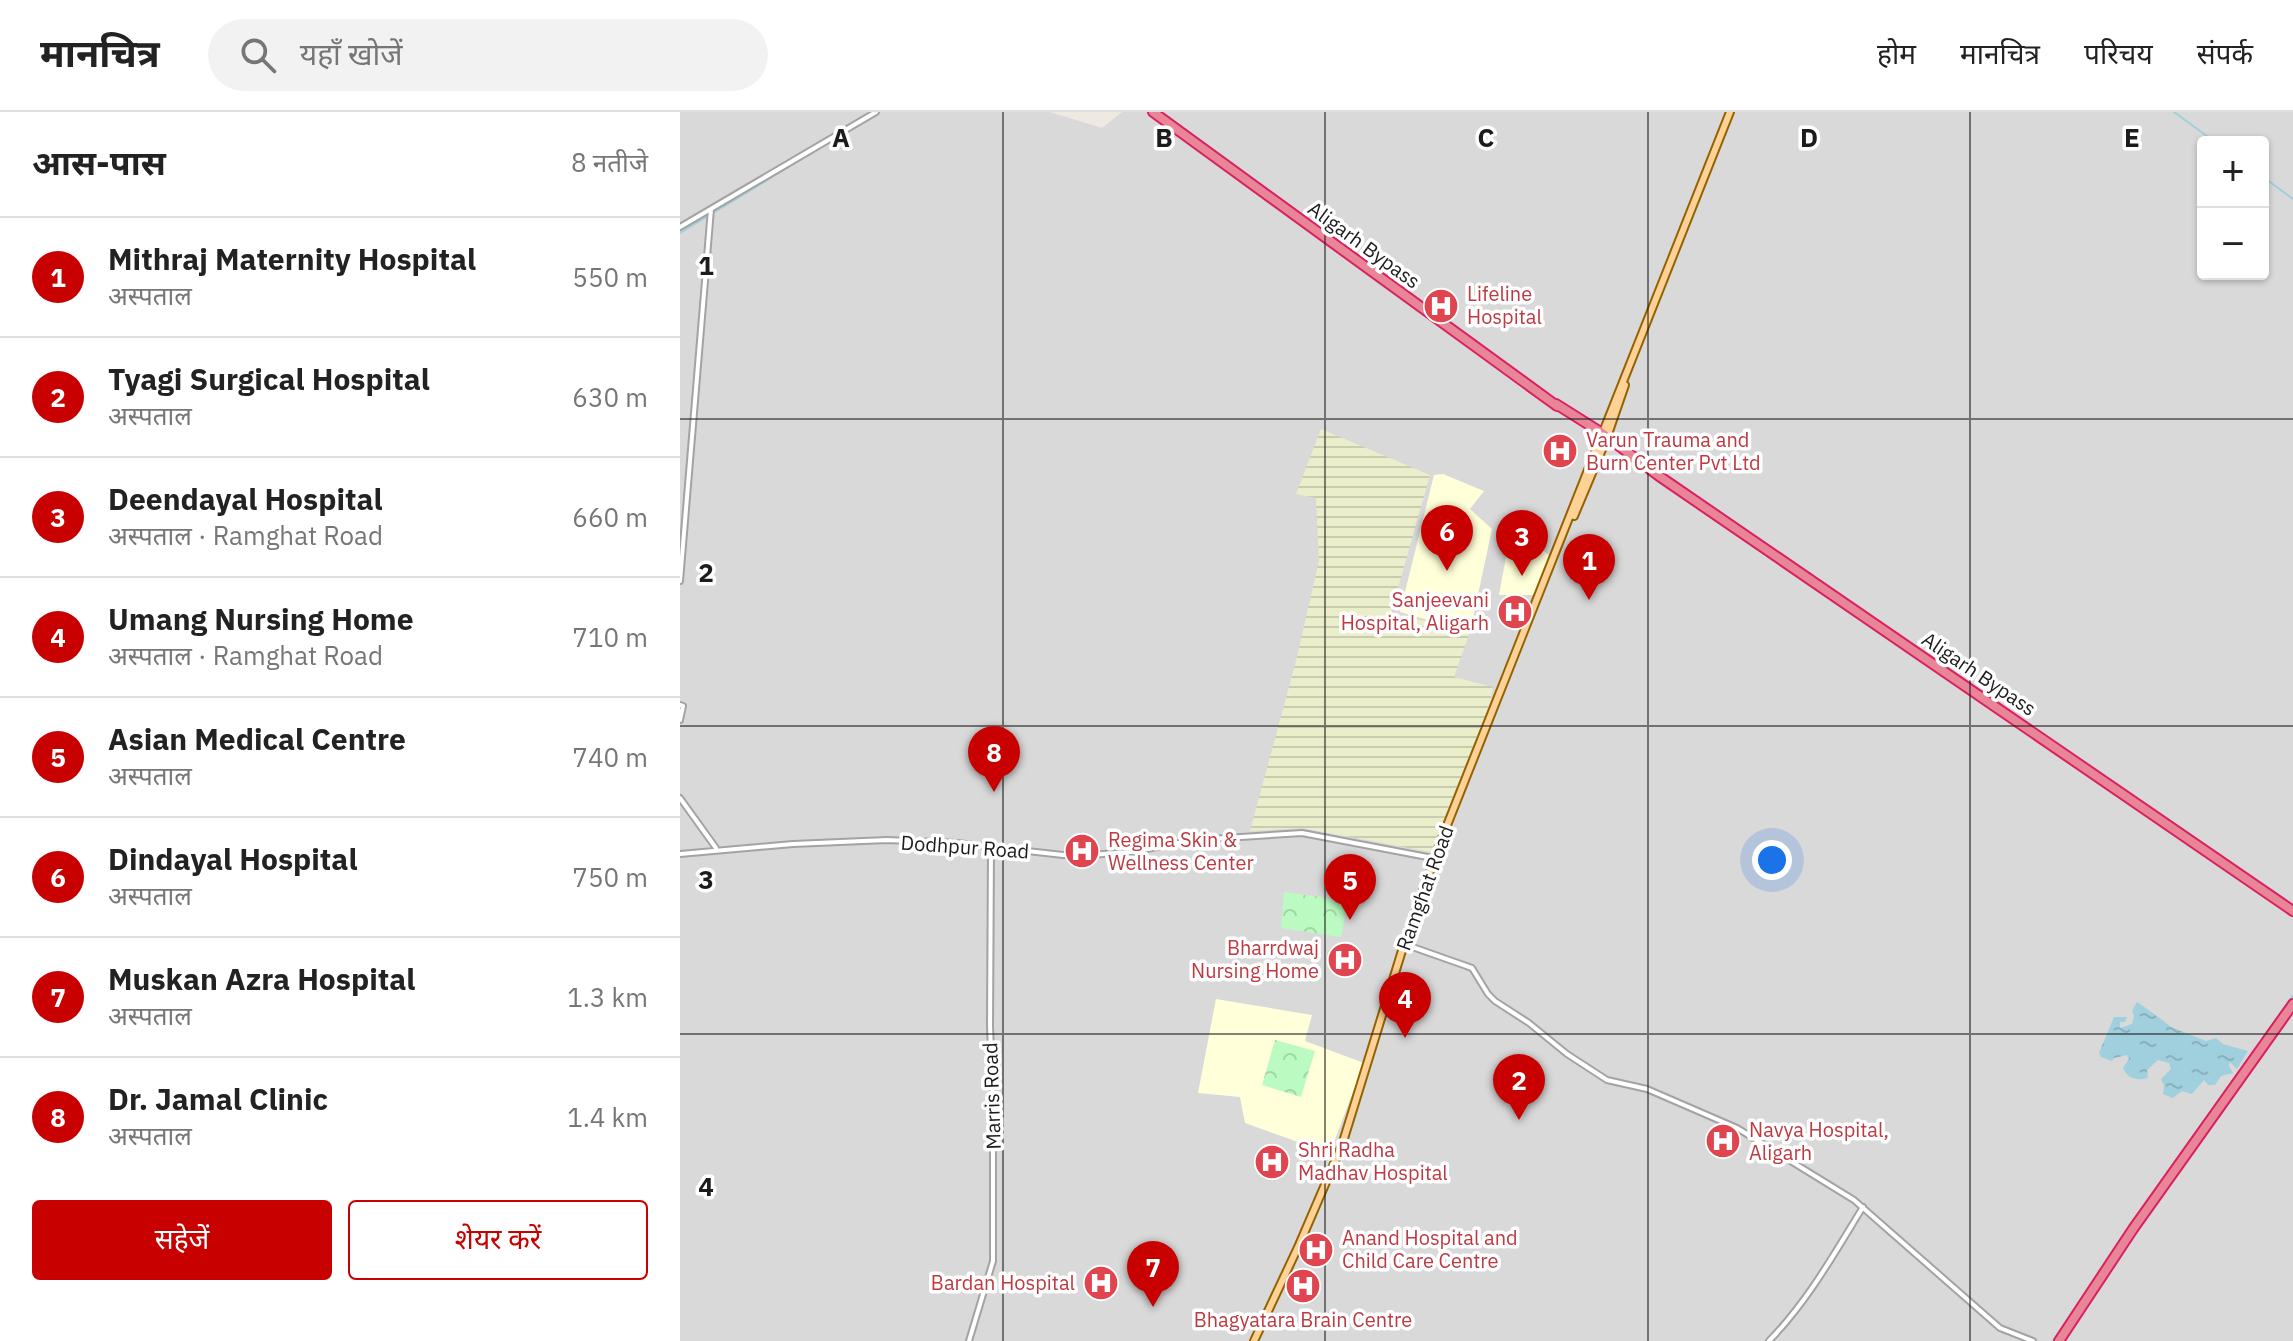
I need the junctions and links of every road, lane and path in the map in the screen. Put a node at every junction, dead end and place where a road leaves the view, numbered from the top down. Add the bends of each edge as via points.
1 (876, 112) edge
2 (1153, 112) edge
3 (1730, 112) edge
4 (711, 214) junction
5 (680, 227) edge
6 (1604, 437) junction
7 (680, 581) edge
8 (680, 705) edge
9 (680, 720) edge
10 (680, 798) edge
11 (991, 847) junction
12 (717, 849) junction
13 (680, 854) edge
14 (1437, 859) junction
15 (2293, 911) edge
16 (1406, 944) junction
17 (2293, 1004) edge
18 (1863, 1207) junction
19 (969, 1341) edge
20 (1256, 1341) edge
21 (1769, 1341) edge
22 (2033, 1341) edge
23 (2059, 1341) edge

1 - 4 street
2 - 6 highway, Aligarh Bypass
3 - 6 main road, Ramghat Road
4 - 5 street
4 - 7 street
6 - 14 main road, Ramghat Road
6 - 15 highway, Aligarh Bypass
8 - 9 street
10 - 12 street
11 - 12 street, Dodhpur Road via 865,840
11 - 14 street, Dodhpur Road via 1090,855 1302,833
11 - 19 street, Marris Road via 993,1261
12 - 13 street, Dodhpur Road
14 - 16 main road, Ramghat Road
16 - 18 street via 1472,968 1495,1001 1607,1080 1647,1089 1737,1128
16 - 20 main road, Ramghat Road via 1342,1145
17 - 23 highway
18 - 21 street via 1791,1319
18 - 22 street via 2000,1328

